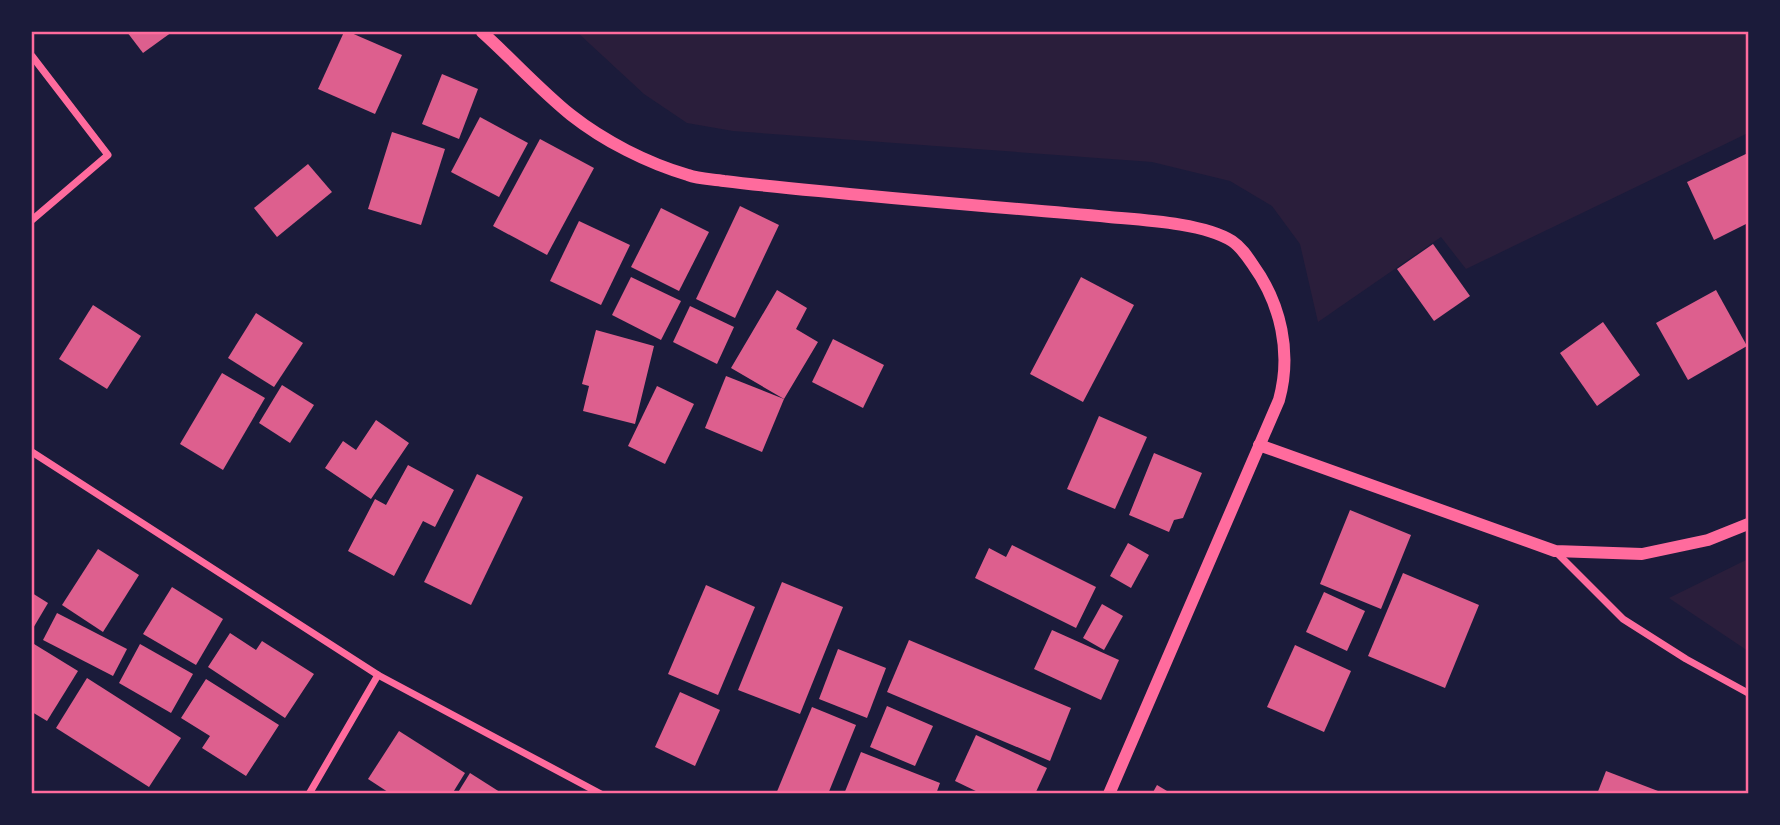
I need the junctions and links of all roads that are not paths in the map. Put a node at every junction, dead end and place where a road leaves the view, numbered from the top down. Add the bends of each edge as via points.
1 (482, 32) edge
2 (32, 56) edge
3 (32, 220) edge
4 (1259, 445) junction
5 (32, 452) edge
6 (1748, 524) edge
7 (1555, 551) junction
8 (378, 675) junction
9 (1748, 693) edge
10 (309, 793) edge
11 (601, 793) edge
12 (1109, 793) edge

1 - 4 street via 571,115 638,157 690,176 1147,220 1203,229 1234,242 1271,293 1281,324 1284,384
2 - 3 street via 108,155
4 - 7 street
4 - 12 street
5 - 8 street
6 - 7 street via 1709,540 1642,554
7 - 9 street via 1623,619
8 - 10 street
8 - 11 street

